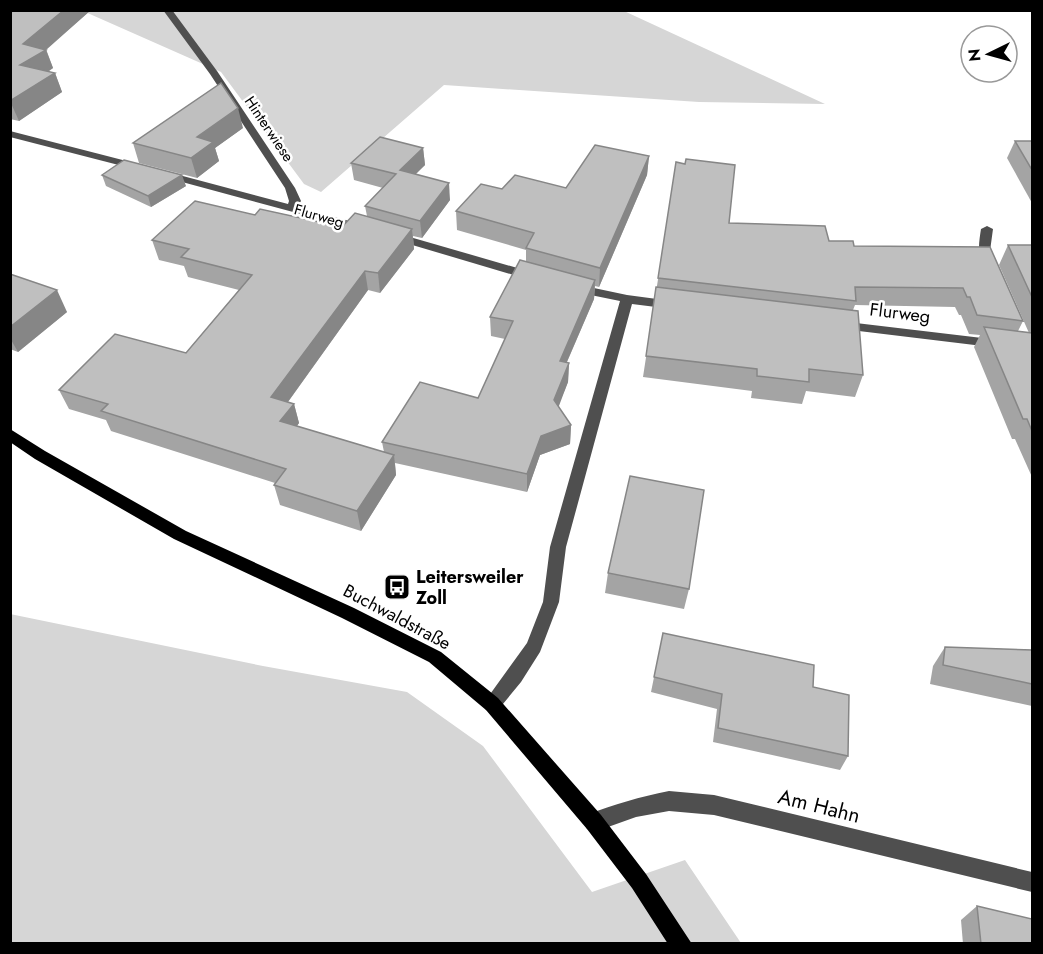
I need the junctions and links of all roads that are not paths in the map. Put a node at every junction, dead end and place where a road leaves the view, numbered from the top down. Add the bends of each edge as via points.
1 (167, 10) edge
2 (10, 134) edge
3 (291, 208) junction
4 (987, 229) dead end
5 (993, 272) edge
6 (543, 279) edge
7 (566, 285) edge
8 (627, 299) junction
9 (686, 306) edge
10 (827, 323) edge
11 (1027, 344) edge
12 (10, 434) edge
13 (492, 704) junction
14 (594, 822) junction
15 (1032, 882) edge
16 (681, 944) edge

1 - 3 street, Hinterwiese via 290,188 295,201
2 - 3 street, Flurweg
3 - 6 street, Flurweg
4 - 5 street via 984,251
7 - 8 street
8 - 9 street
8 - 13 street via 558,547 551,602 534,647
10 - 11 street, Flurweg
12 - 13 main road, Buchwaldstraße via 180,535 435,657
13 - 14 main road, Buchwaldstraße
14 - 15 street, Am Hahn via 636,807 669,801 714,805
14 - 16 main road, Buchwaldstraße

